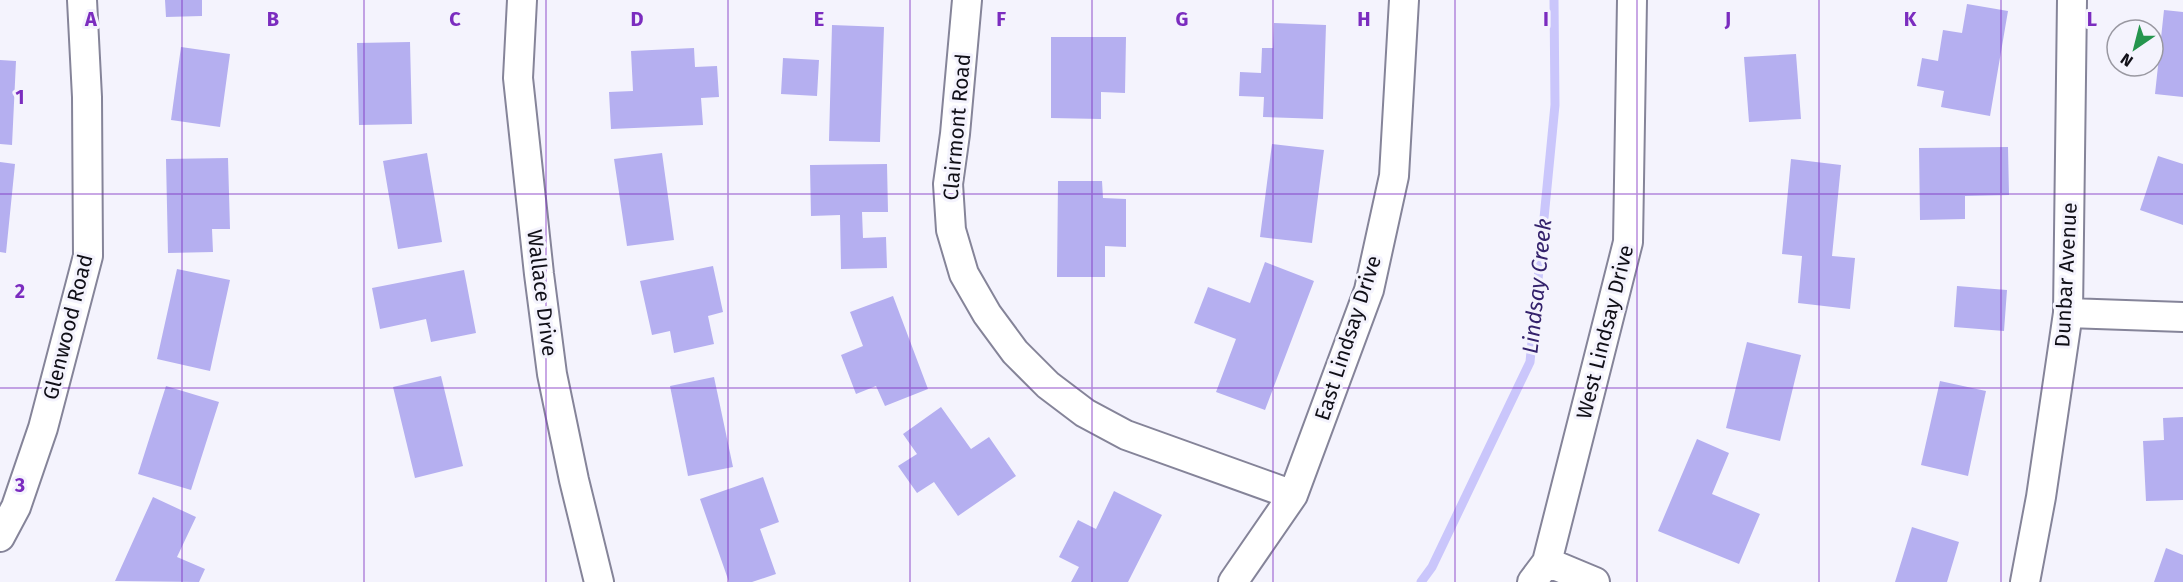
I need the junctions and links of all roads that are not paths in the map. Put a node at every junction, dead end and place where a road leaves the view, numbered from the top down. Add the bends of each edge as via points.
1 (82, 0) edge
2 (522, 0) edge
3 (967, 0) edge
4 (1404, 0) edge
5 (1632, 0) edge
6 (2072, 0) edge
7 (2068, 313) junction
8 (2183, 317) edge
9 (1293, 495) junction
10 (0, 537) edge
11 (1540, 572) edge
12 (599, 582) edge
13 (1233, 582) edge
14 (1595, 582) edge
15 (2025, 582) edge

1 - 10 street, Glenwood Road via 88,255 43,428 16,507
2 - 12 street, Wallace Drive via 518,78 552,374
3 - 9 street, Clairmont Road via 948,184 951,230 964,274 987,314 1015,352 1048,385 1085,412 1126,435
4 - 9 street, East Lindsay Drive via 1394,176 1369,290
5 - 11 street, West Lindsay Drive via 1628,242
6 - 7 street, Dunbar Avenue
7 - 8 street
7 - 15 street, Dunbar Avenue
9 - 13 street, East Lindsay Drive
11 - 14 street

